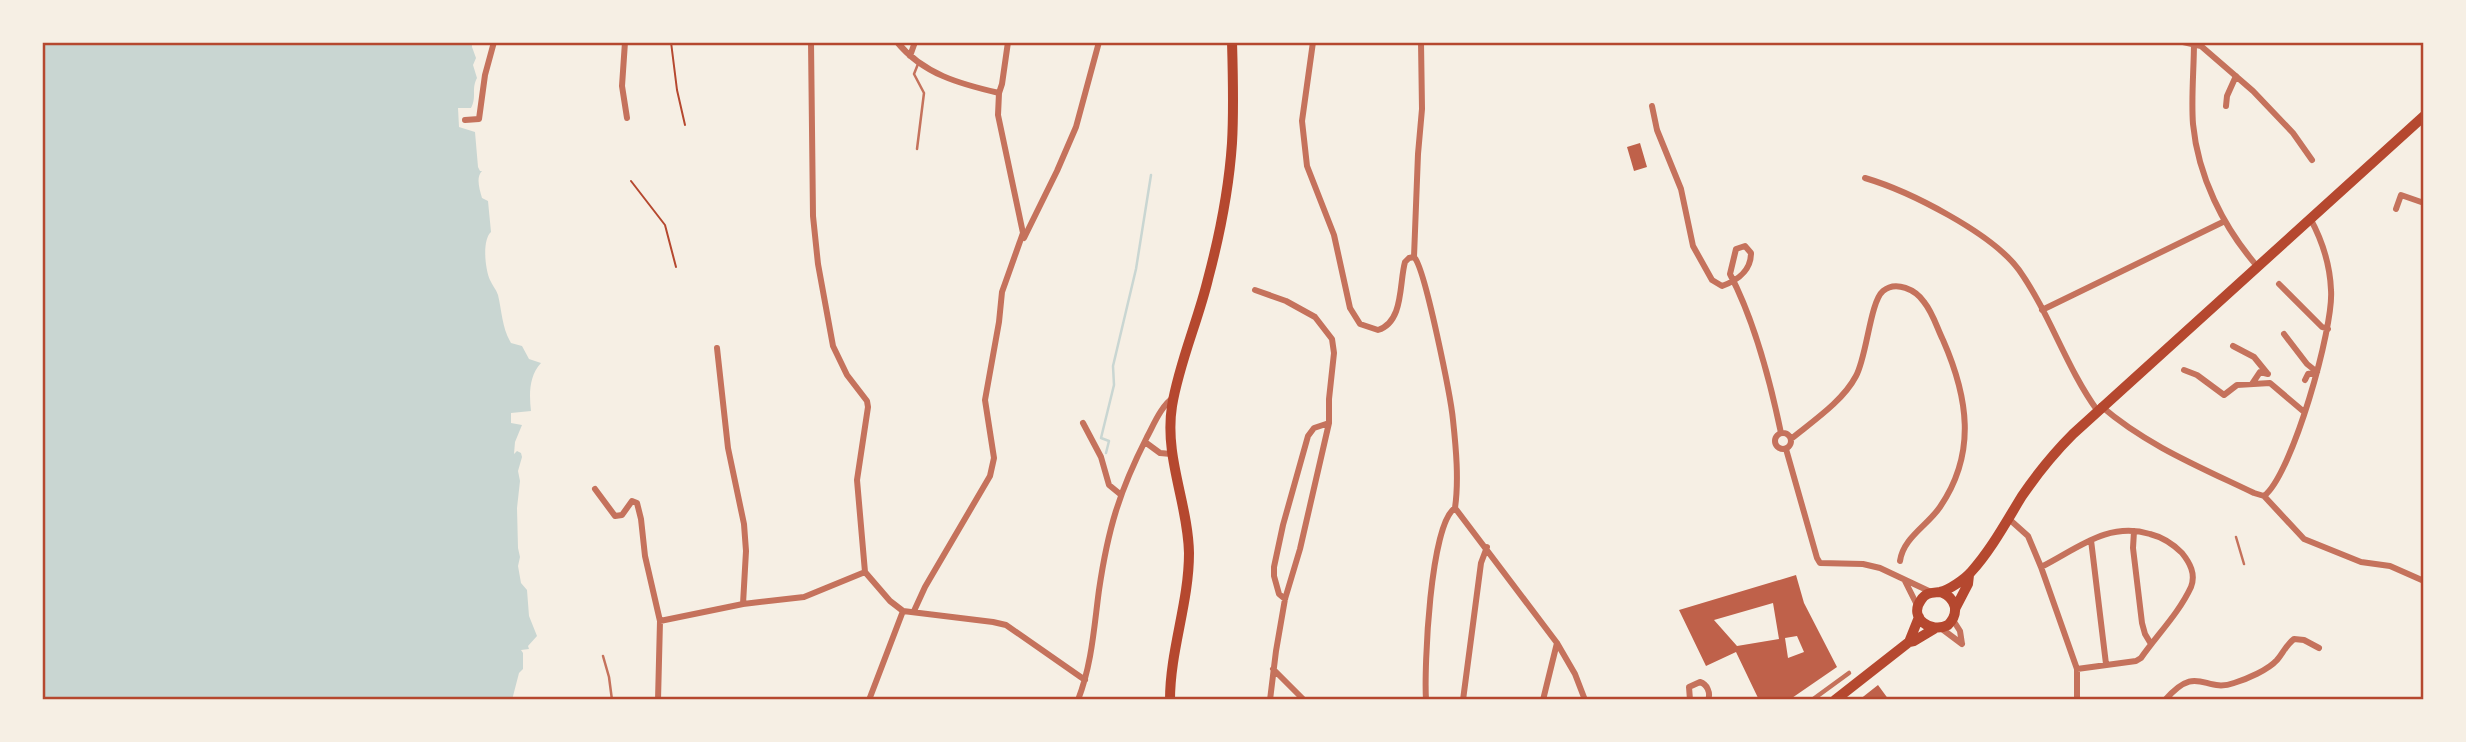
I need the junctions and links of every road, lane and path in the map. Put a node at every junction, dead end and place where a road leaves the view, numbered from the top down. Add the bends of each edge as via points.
1 (494, 42) edge
2 (625, 42) edge
3 (671, 42) edge
4 (811, 42) edge
5 (897, 42) edge
6 (915, 42) edge
7 (1008, 42) edge
8 (1099, 42) edge
9 (1235, 42) edge
10 (1313, 42) edge
11 (1422, 42) edge
12 (2183, 42) edge
13 (2199, 43) edge
14 (910, 56) junction
15 (918, 64) junction
16 (2236, 76) junction
17 (999, 93) junction
18 (1652, 106) dead end
19 (2226, 106) dead end
20 (2424, 117) edge
21 (627, 118) dead end
22 (465, 120) dead end
23 (685, 125) dead end
24 (917, 149) dead end
25 (2312, 160) dead end
26 (1865, 178) dead end
27 (631, 181) dead end
28 (2424, 203) edge
29 (2396, 209) dead end
30 (2311, 218) junction
31 (2225, 221) junction
32 (1022, 238) junction
33 (1414, 257) junction
34 (2257, 266) junction
35 (676, 267) dead end
36 (1735, 281) junction
37 (2278, 284) dead end
38 (1255, 290) dead end
39 (2042, 310) junction
40 (2328, 329) junction
41 (2284, 334) dead end
42 (2233, 346) dead end
43 (717, 348) dead end
44 (2184, 370) dead end
45 (2317, 372) junction
46 (2267, 373) junction
47 (2305, 380) dead end
48 (2270, 383) junction
49 (2252, 384) junction
50 (1174, 397) junction
51 (2099, 408) junction
52 (2304, 411) junction
53 (1083, 423) dead end
54 (1329, 423) junction
55 (1781, 433) junction
56 (1791, 439) junction
57 (1145, 442) junction
58 (1786, 449) junction
59 (1171, 454) junction
60 (595, 489) dead end
61 (1120, 494) junction
62 (2264, 496) junction
63 (1455, 508) junction
64 (2009, 519) junction
65 (2134, 531) junction
66 (2236, 537) dead end
67 (2091, 540) junction
68 (1487, 547) junction
69 (1900, 561) dead end
70 (2244, 564) dead end
71 (2041, 567) junction
72 (865, 572) junction
73 (1969, 575) junction
74 (1905, 581) junction
75 (2424, 581) edge
76 (1936, 592) junction
77 (1285, 599) junction
78 (743, 604) junction
79 (1955, 609) junction
80 (903, 611) junction
81 (914, 611) junction
82 (1918, 612) junction
83 (1953, 620) junction
84 (660, 621) junction
85 (1938, 629) junction
86 (1909, 642) junction
87 (1557, 643) junction
88 (2151, 644) junction
89 (2319, 648) dead end
90 (603, 656) dead end
91 (2106, 664) junction
92 (1273, 669) junction
93 (2077, 669) junction
94 (1849, 673) dead end
95 (1085, 680) junction
96 (611, 700) edge
97 (658, 700) edge
98 (869, 700) edge
99 (1078, 700) edge
100 (1170, 700) edge
101 (1270, 700) edge
102 (1304, 700) edge
103 (1426, 700) edge
104 (1463, 700) edge
105 (1543, 700) edge
106 (1585, 700) edge
107 (1690, 700) edge
108 (1708, 700) edge
109 (1812, 700) edge
110 (1835, 700) edge
111 (2077, 700) edge
112 (2165, 700) edge

1 - 22 street via 479,119
2 - 21 street via 622,86
3 - 23 path
4 - 72 street via 818,264 832,346 868,407 857,480
5 - 14 street
6 - 14 street
7 - 17 street
8 - 32 street via 1071,139
9 - 50 main road via 1226,192 1208,280
10 - 33 street via 1303,106 1304,151 1334,235 1350,308 1360,324 1378,330 1388,324 1398,304 1405,262
11 - 33 street
12 - 13 street
13 - 16 street
13 - 31 street via 2193,124 2199,157
14 - 15 street
15 - 17 street via 956,82
15 - 24 lane via 914,74 923,93
16 - 19 street
16 - 25 street via 2272,109
17 - 32 street via 998,115
18 - 36 street via 1681,189 1699,260 1715,284
20 - 30 main road
26 - 39 street via 1925,204 1994,246 2019,271
27 - 35 path via 665,225
28 - 29 street via 2401,195
30 - 34 main road
30 - 40 street via 2320,236 2332,290
31 - 34 street
31 - 39 street
32 - 81 street via 1002,292 986,392 994,458 990,476
33 - 63 street via 1431,310 1453,418
34 - 51 main road
36 - 36 street via 1751,260 1745,246 1733,254 1730,274
36 - 55 street
37 - 40 street
38 - 54 street via 1306,311 1332,339
39 - 51 street via 2081,386
40 - 45 street
41 - 45 street
42 - 46 street
43 - 78 street via 728,448 744,524
44 - 49 street via 2224,395 2237,385
45 - 47 street
45 - 52 street
46 - 48 street
46 - 49 street via 2260,372
48 - 49 street
48 - 52 street
50 - 57 street
50 - 59 main road
51 - 62 street via 2169,453
51 - 64 main road via 2044,467
52 - 62 street via 2282,468
53 - 61 street via 1109,485
54 - 77 street
54 - 77 street via 1314,428 1308,436 1283,525 1274,576
55 - 56 street
55 - 58 street via 1776,444
56 - 58 street
56 - 69 street via 1851,385 1862,364 1876,301 1883,291 1901,286 1921,298 1954,368 1964,400 1966,432 1951,488 1935,514 1902,549
57 - 59 street via 1160,453
57 - 61 street
58 - 74 street via 1820,563 1871,566
59 - 100 main road via 1189,557
60 - 84 street via 617,517 632,501 638,505
61 - 95 street
62 - 75 street via 2304,539
63 - 68 street
63 - 103 street via 1445,519 1437,553 1424,676
64 - 71 street via 2028,536
64 - 73 main road
65 - 67 street via 2121,530
65 - 88 street via 2142,623
65 - 88 street via 2167,541 2184,556 2193,574 2191,587
66 - 70 lane
67 - 71 street
67 - 91 street
68 - 87 street
68 - 104 street
71 - 93 street
72 - 78 street via 804,597
72 - 80 street
73 - 76 main road
73 - 79 main road
74 - 76 street
74 - 82 street
76 - 79 main road via 1951,598
76 - 82 main road via 1923,597
77 - 92 street
78 - 84 street
79 - 83 main road
80 - 81 street
80 - 98 street
81 - 95 street via 1006,625
82 - 85 main road via 1924,625
82 - 86 main road
83 - 85 main road
83 - 85 street via 1962,644
84 - 97 street
85 - 86 main road
86 - 110 main road
87 - 105 street
87 - 106 street
88 - 91 street via 2136,661
89 - 112 street via 2294,639 2274,663 2245,678 2225,685 2186,682
90 - 96 lane
91 - 93 street
92 - 101 street
92 - 102 street
93 - 111 street
94 - 109 street
95 - 99 street
107 - 108 street via 1689,687 1700,682

